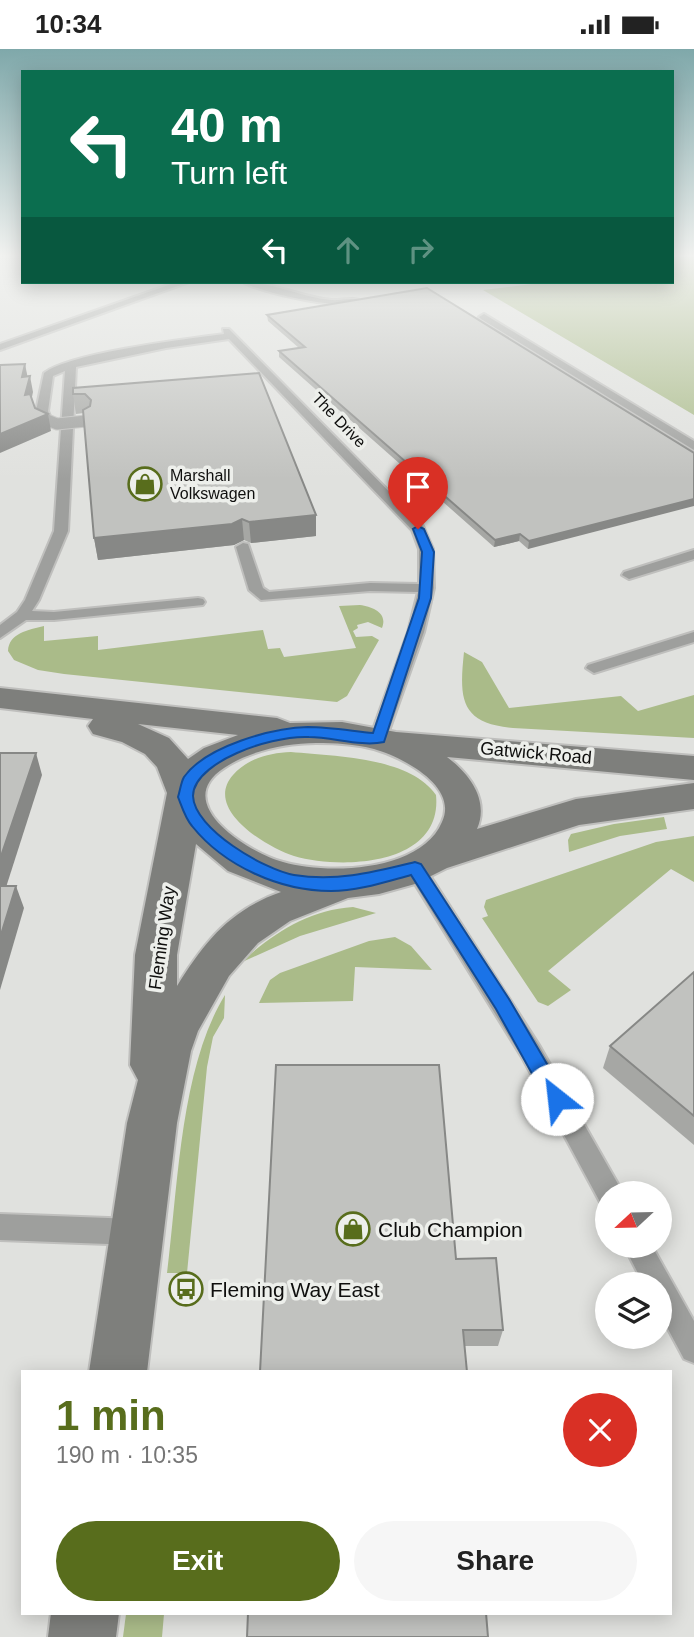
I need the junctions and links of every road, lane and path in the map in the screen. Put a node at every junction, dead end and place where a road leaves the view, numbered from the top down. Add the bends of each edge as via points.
1 (18, 331) edge
2 (45, 331) edge
3 (507, 331) edge
4 (0, 338) edge
5 (0, 347) edge
6 (70, 368) junction
7 (86, 421) edge
8 (694, 446) edge
9 (243, 547) edge
10 (692, 557) edge
11 (629, 575) dead end
12 (427, 588) junction
13 (198, 602) dead end
14 (22, 615) junction
15 (0, 633) edge
16 (694, 638) edge
17 (594, 668) dead end
18 (0, 699) edge
19 (307, 732) junction
20 (379, 738) junction
21 (694, 768) edge
22 (185, 795) junction
23 (694, 796) edge
24 (424, 863) junction
25 (356, 883) junction
26 (152, 1123) junction
27 (602, 1181) edge
28 (0, 1227) edge
29 (136, 1233) junction
30 (672, 1309) edge
31 (694, 1349) edge
32 (118, 1370) edge
33 (85, 1615) edge
34 (82, 1637) edge

1 - 4 lane
2 - 5 lane
3 - 8 lane
6 - 7 lane, bridge via 48,375 42,411 45,419 57,423
6 - 12 lane, The Drive via 78,362 228,333 418,529 428,552
6 - 14 lane via 61,531
9 - 12 lane via 256,590 265,597 370,587
10 - 11 lane
12 - 20 lane, The Drive
13 - 14 lane
14 - 15 lane
16 - 17 lane
18 - 19 street
18 - 22 street via 151,741 173,760
19 - 20 street, Gatwick Road
19 - 22 street via 258,740 229,751 194,775
20 - 21 street, Gatwick Road
20 - 24 street via 430,762 464,800 464,820 451,841
22 - 25 street via 196,821 215,842 257,868 300,882
22 - 26 street, Fleming Way via 154,972
23 - 24 street via 576,812
24 - 25 street
24 - 27 lane
25 - 26 street, Fleming Way via 265,915 222,953 177,1026
26 - 29 street, Fleming Way
28 - 29 lane
29 - 32 street, Fleming Way
30 - 31 lane
33 - 34 street

